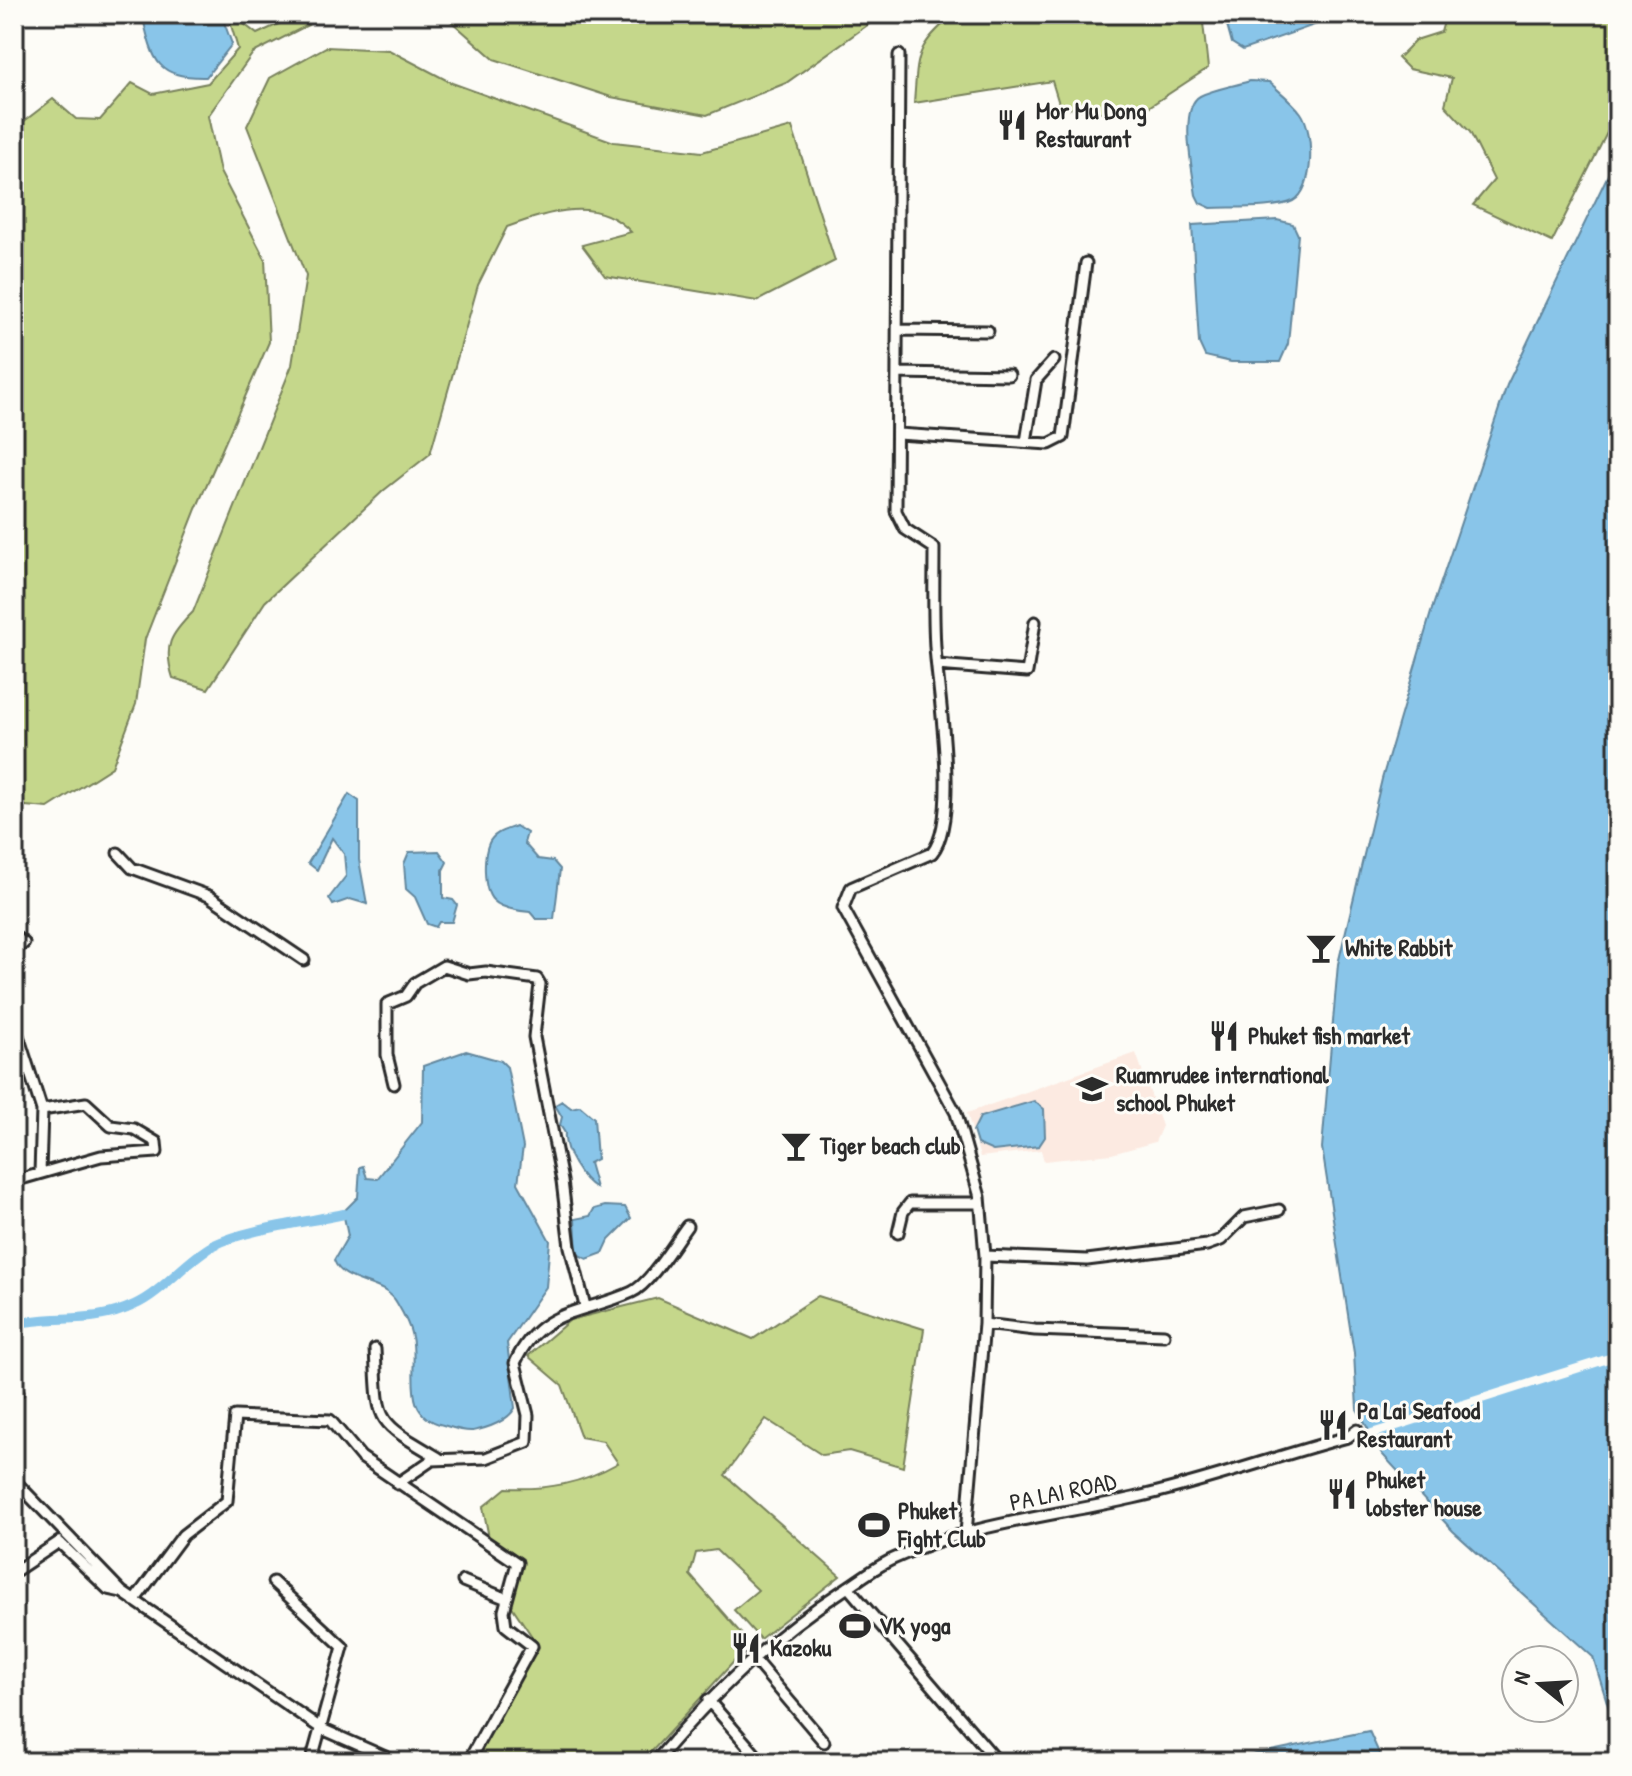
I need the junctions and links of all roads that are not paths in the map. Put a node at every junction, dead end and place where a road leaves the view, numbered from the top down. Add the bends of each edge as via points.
1 (899, 55) dead end
2 (1086, 263) dead end
3 (899, 330) junction
4 (988, 331) dead end
5 (1054, 360) dead end
6 (899, 373) junction
7 (1009, 375) dead end
8 (898, 434) junction
9 (1026, 442) junction
10 (1035, 622) dead end
11 (937, 665) junction
12 (118, 853) dead end
13 (14, 936) edge
14 (14, 950) edge
15 (304, 960) dead end
16 (14, 1023) edge
17 (394, 1084) dead end
18 (42, 1110) junction
19 (40, 1173) junction
20 (14, 1181) edge
21 (980, 1203) junction
22 (1279, 1210) dead end
23 (687, 1226) dead end
24 (898, 1233) dead end
25 (985, 1256) junction
26 (585, 1306) junction
27 (984, 1324) junction
28 (1164, 1335) dead end
29 (375, 1349) dead end
30 (1357, 1430) dead end
31 (439, 1458) junction
32 (14, 1480) edge
33 (397, 1484) junction
34 (966, 1533) junction
35 (14, 1572) edge
36 (463, 1581) dead end
37 (273, 1582) dead end
38 (848, 1587) junction
39 (122, 1592) junction
40 (507, 1599) junction
41 (134, 1601) junction
42 (752, 1657) junction
43 (708, 1700) junction
44 (322, 1729) junction
45 (824, 1742) dead end
46 (311, 1762) edge
47 (397, 1762) edge
48 (468, 1762) edge
49 (655, 1762) edge
50 (762, 1762) edge
51 (998, 1762) edge

1 - 3 street
2 - 9 street via 1063,437 1049,444
3 - 4 street
3 - 6 street
5 - 9 street via 1036,380
6 - 7 street
6 - 8 street
8 - 9 street
8 - 11 street via 896,511 905,529 934,548
10 - 11 street via 1027,672
11 - 21 street via 946,762 941,843 932,853 851,888 843,908 956,1113
12 - 15 street via 132,868 209,896
13 - 14 street via 24,943
16 - 18 street
17 - 26 street via 387,1055 387,1004 406,996 415,983 444,966 469,974 537,979 534,1037
18 - 19 street
18 - 19 street via 86,1103 111,1126 150,1136 157,1152 101,1156
19 - 20 street
21 - 24 street via 910,1203
21 - 25 street
22 - 25 street via 1244,1217 1221,1240 1207,1245 1087,1260
23 - 26 street via 634,1292
25 - 27 street
26 - 31 street via 545,1323 516,1360 528,1415 527,1442 486,1458
27 - 28 street
27 - 34 street
29 - 31 street via 383,1420
30 - 34 street, PA LAI ROAD via 1348,1437 1136,1497
31 - 33 street
32 - 39 street
33 - 40 street via 517,1563
33 - 41 street via 361,1457 330,1420 235,1416 227,1501 183,1535
34 - 38 street, PA LAI ROAD via 891,1559
35 - 39 street via 59,1542 108,1589
36 - 40 street
37 - 44 street via 343,1647
38 - 42 street, PA LAI ROAD
38 - 51 street
39 - 41 street
40 - 48 street via 506,1626 532,1646
41 - 44 street
42 - 43 street, PA LAI ROAD
42 - 45 street
43 - 49 street, PA LAI ROAD
43 - 50 street
44 - 46 street
44 - 47 street

